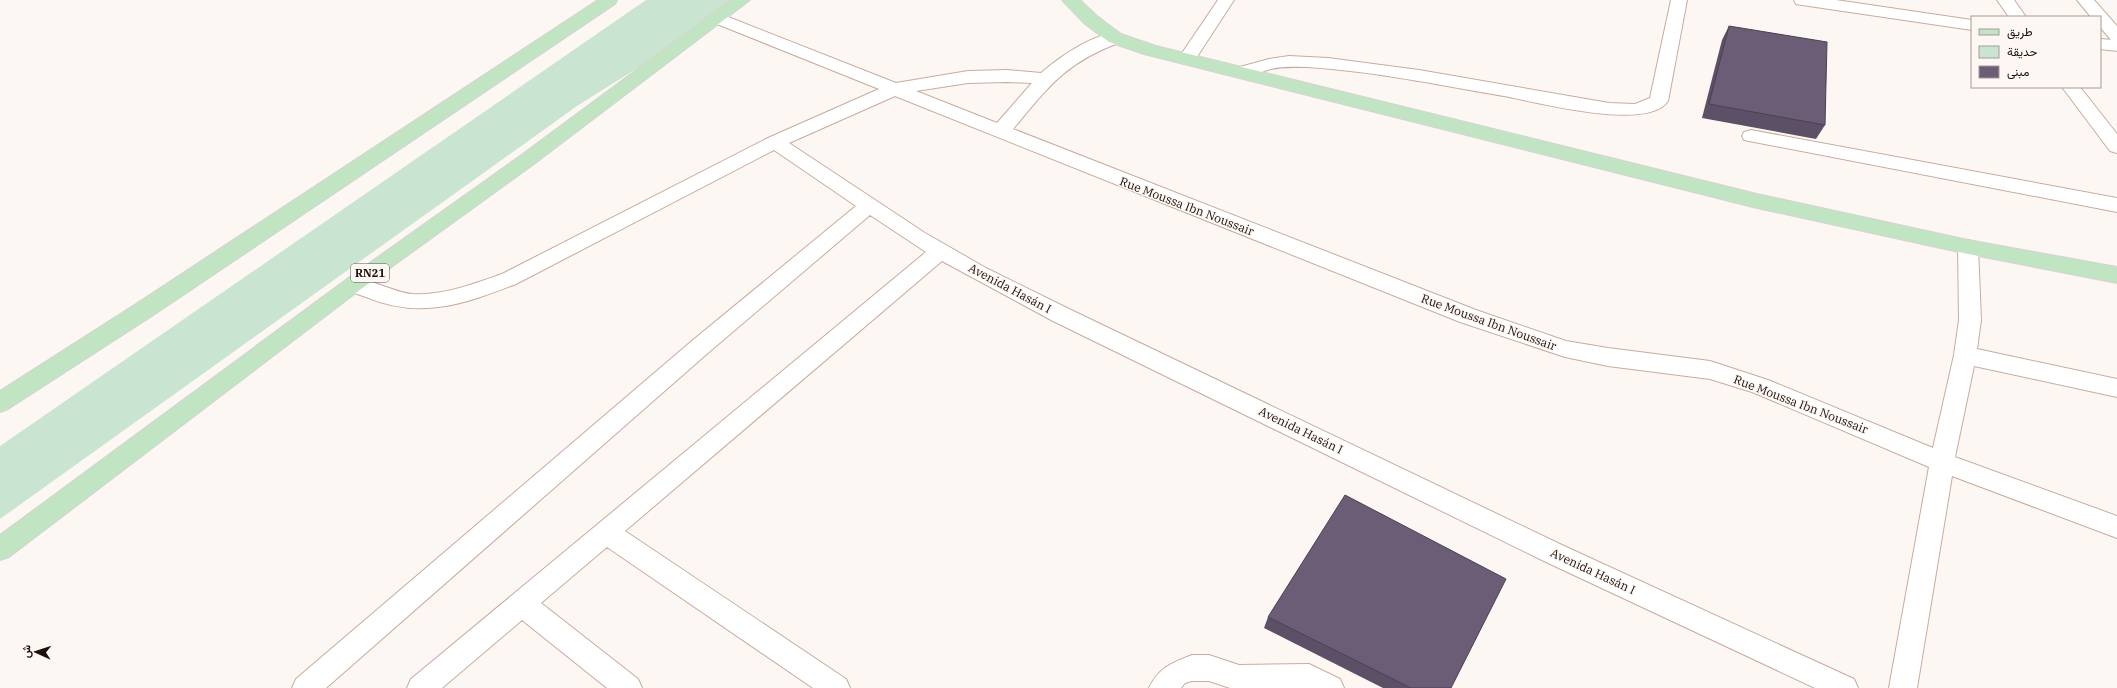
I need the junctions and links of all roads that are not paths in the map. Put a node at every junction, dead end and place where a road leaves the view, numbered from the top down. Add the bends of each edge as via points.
1 (609, 0) edge
2 (742, 0) edge
3 (1070, 0) edge
4 (1226, 0) edge
5 (1679, 0) edge
6 (1802, 0) edge
7 (2005, 0) edge
8 (2085, 0) edge
9 (2017, 16) edge
10 (2099, 16) edge
11 (718, 18) junction
12 (2101, 18) edge
13 (1971, 25) edge
14 (2117, 36) edge
15 (1115, 38) junction
16 (2101, 44) edge
17 (2117, 46) edge
18 (1186, 59) junction
19 (1242, 72) junction
20 (1045, 79) junction
21 (2073, 88) edge
22 (894, 89) junction
23 (1001, 131) junction
24 (1751, 136) dead end
25 (775, 142) junction
26 (2117, 147) edge
27 (868, 205) junction
28 (2117, 205) edge
29 (1968, 247) junction
30 (940, 250) junction
31 (2117, 275) edge
32 (354, 284) junction
33 (1965, 355) junction
34 (2117, 388) edge
35 (0, 403) edge
36 (1942, 462) junction
37 (2117, 527) edge
38 (606, 532) junction
39 (0, 549) edge
40 (521, 603) junction
41 (1241, 683) edge
42 (1314, 684) edge
43 (829, 686) edge
44 (424, 687) edge
45 (306, 688) edge
46 (628, 688) edge
47 (1163, 688) edge
48 (1844, 688) edge
49 (1902, 688) edge

1 - 35 main road
2 - 11 main road, RN21
3 - 15 main road
4 - 18 street
5 - 19 street via 1659,101 1650,108 1609,109 1419,76 1308,61 1269,64
6 - 13 street
7 - 9 street
8 - 10 street
11 - 22 street, Rue Moussa Ibn Noussair
11 - 32 main road, RN21
12 - 14 street
15 - 18 main road
15 - 20 street via 1087,48 1066,60
16 - 17 street
18 - 19 main road
19 - 29 main road via 1757,201
20 - 22 street via 1007,76 968,77
20 - 23 street
21 - 26 street
22 - 23 street, Rue Moussa Ibn Noussair
22 - 25 street
23 - 36 street, Rue Moussa Ibn Noussair via 1129,184 1528,338 1565,349 1608,357 1710,370 1760,386
24 - 28 street
25 - 27 street, Avenida Hasán I
25 - 32 street via 509,279 466,295 414,303 396,300
27 - 30 street, Avenida Hasán I
27 - 45 street
29 - 31 main road
29 - 33 street via 1970,320
30 - 38 street
30 - 48 street, Avenida Hasán I via 1061,315 1555,554
32 - 39 main road, RN21
33 - 34 street
33 - 36 street
36 - 37 street, Rue Moussa Ibn Noussair
36 - 49 street
38 - 40 street
38 - 43 street
40 - 44 street
40 - 46 street
41 - 42 street
41 - 47 street via 1209,668 1192,668 1176,674

